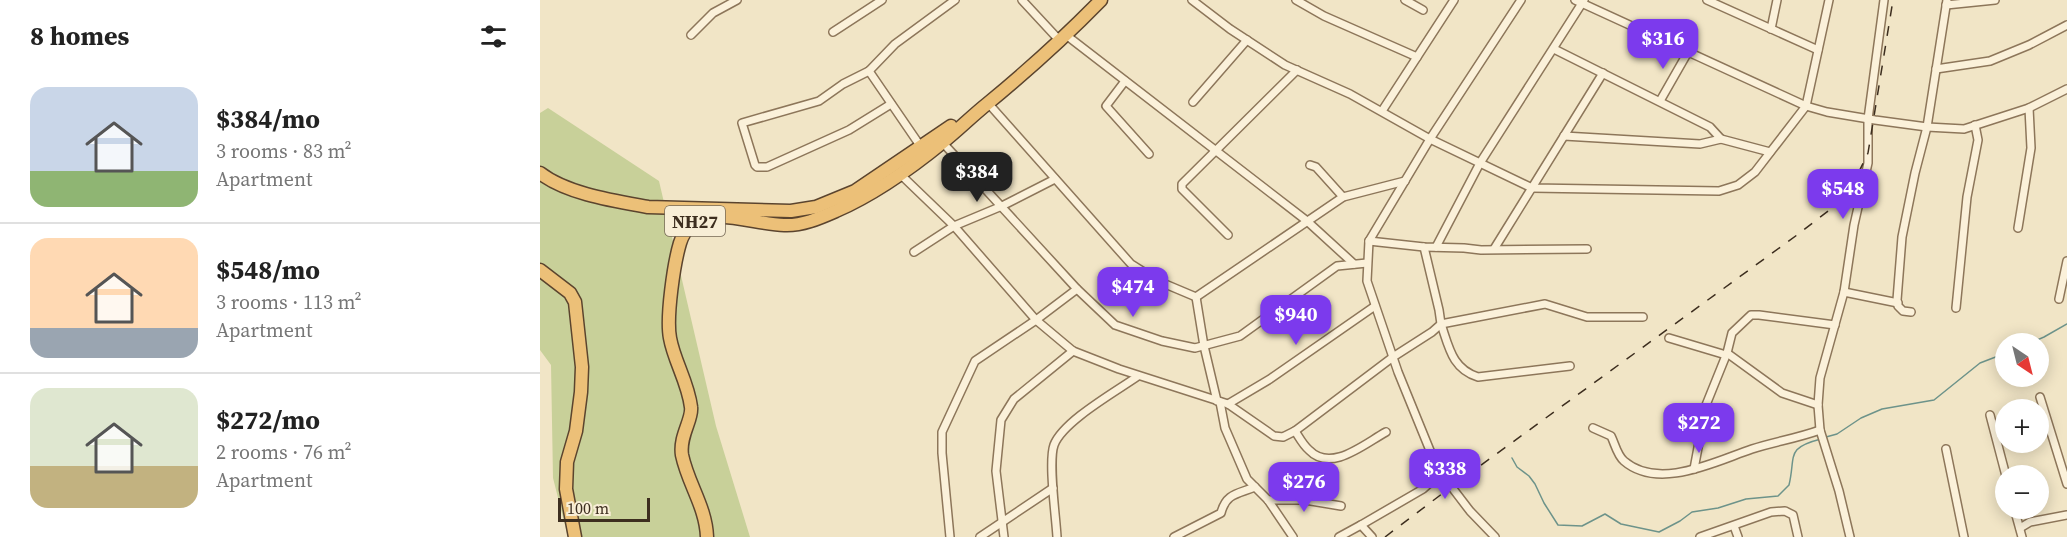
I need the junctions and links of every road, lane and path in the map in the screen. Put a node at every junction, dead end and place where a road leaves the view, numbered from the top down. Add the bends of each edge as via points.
1 (737, 0) edge
2 (882, 0) edge
3 (955, 0) edge
4 (1022, 0) edge
5 (1101, 0) edge
6 (1193, 0) edge
7 (1296, 0) edge
8 (1405, 0) edge
9 (1454, 0) edge
10 (1521, 0) edge
11 (1575, 0) edge
12 (1707, 0) edge
13 (1777, 0) edge
14 (1829, 0) edge
15 (1884, 0) edge
16 (1995, 0) edge
17 (1584, 2) edge
18 (1946, 3) edge
19 (1423, 10) dead end
20 (2067, 25) edge
21 (1771, 29) junction
22 (833, 32) dead end
23 (691, 35) dead end
24 (1063, 38) junction
25 (1247, 40) junction
26 (1554, 49) junction
27 (1818, 51) junction
28 (1688, 52) junction
29 (1417, 57) junction
30 (1936, 69) junction
31 (1297, 70) junction
32 (869, 71) junction
33 (1603, 73) junction
34 (1125, 81) junction
35 (2067, 89) edge
36 (1660, 101) junction
37 (1193, 102) dead end
38 (988, 103) junction
39 (891, 104) junction
40 (1806, 106) junction
41 (2029, 108) junction
42 (1382, 111) junction
43 (1868, 119) junction
44 (1975, 125) junction
45 (1927, 127) junction
46 (1564, 136) junction
47 (1430, 139) junction
48 (1721, 139) junction
49 (943, 143) junction
50 (921, 148) junction
51 (1214, 151) junction
52 (1770, 152) junction
53 (1149, 154) dead end
54 (1480, 163) junction
55 (1310, 165) dead end
56 (540, 173) edge
57 (900, 174) junction
58 (1055, 179) junction
59 (1405, 181) junction
60 (1532, 188) junction
61 (1344, 197) junction
62 (1002, 206) junction
63 (1307, 222) junction
64 (954, 226) junction
65 (2018, 228) dead end
66 (1228, 235) dead end
67 (1369, 241) junction
68 (1424, 247) junction
69 (1436, 247) junction
70 (1494, 249) junction
71 (1587, 249) dead end
72 (914, 252) dead end
73 (1367, 263) junction
74 (1354, 264) junction
75 (2067, 266) edge
76 (540, 270) edge
77 (1077, 289) junction
78 (1844, 292) junction
79 (1196, 297) junction
80 (2059, 299) dead end
81 (1898, 303) junction
82 (1375, 306) junction
83 (1956, 308) dead end
84 (1911, 312) dead end
85 (1643, 317) dead end
86 (1036, 320) junction
87 (1441, 324) junction
88 (1835, 325) junction
89 (1669, 338) dead end
90 (1204, 346) junction
91 (1073, 351) junction
92 (1726, 354) junction
93 (1393, 357) junction
94 (1570, 366) dead end
95 (1138, 375) junction
96 (2040, 396) dead end
97 (1222, 402) junction
98 (1818, 405) junction
99 (1990, 415) dead end
100 (1593, 428) dead end
101 (1295, 431) junction
102 (1386, 432) dead end
103 (1821, 432) junction
104 (1946, 449) dead end
105 (2003, 465) edge
106 (1694, 469) junction
107 (1441, 473) junction
108 (2067, 484) edge
109 (1256, 487) junction
110 (1053, 488) junction
111 (1268, 500) junction
112 (1341, 506) dead end
113 (2067, 515) edge
114 (2017, 519) edge
115 (1003, 523) junction
116 (1361, 525) junction
117 (1734, 526) junction
118 (2020, 528) junction
119 (575, 537) edge
120 (707, 537) edge
121 (950, 537) edge
122 (980, 537) edge
123 (1004, 537) edge
124 (1057, 537) edge
125 (1174, 537) edge
126 (1293, 537) edge
127 (1339, 537) edge
128 (1372, 537) edge
129 (1495, 537) edge
130 (1700, 537) edge
131 (1738, 537) edge
132 (1798, 537) edge
133 (1850, 537) edge
134 (1964, 537) edge
135 (2022, 537) edge

1 - 23 street via 713,13
2 - 22 street
3 - 32 street via 895,44
4 - 24 street
5 - 24 highway, NH27
6 - 25 street
7 - 29 street
8 - 19 street
9 - 29 street
10 - 47 street
11 - 17 street
12 - 21 street
13 - 21 street
14 - 27 street
15 - 43 street
16 - 18 street
17 - 26 street
17 - 28 street
18 - 30 street
20 - 30 street via 1990,61
21 - 27 street
24 - 34 street
24 - 38 highway, NH27
25 - 31 street
25 - 37 street
26 - 33 street
26 - 54 street
27 - 40 street
28 - 36 street
28 - 40 street
29 - 42 street
30 - 45 street
31 - 42 street
31 - 51 street
32 - 39 street
32 - 39 street via 819,101 742,123 755,165 767,166 849,130
33 - 36 street
33 - 46 street
34 - 51 street
34 - 53 street via 1106,106
35 - 41 street
36 - 48 street via 1710,127
38 - 49 highway, NH27
38 - 50 highway, NH27
38 - 58 street
39 - 50 street
40 - 43 street
40 - 52 street
41 - 44 street
41 - 65 street via 2031,148
42 - 47 street
43 - 45 street
43 - 78 street via 1868,163
44 - 45 street via 1964,129
44 - 83 street via 1978,140 1966,197
45 - 81 street via 1902,237
46 - 48 street via 1700,144
46 - 60 street
47 - 54 street
47 - 59 street
48 - 52 street
49 - 57 highway, NH27
49 - 62 street
50 - 56 highway, NH27 via 845,196 791,211 617,202 562,186
51 - 63 street
51 - 66 street via 1185,179 1182,189
52 - 60 street via 1747,180 1719,191
54 - 60 street
54 - 69 street
55 - 61 street
57 - 64 street
57 - 120 highway, NH27 via 872,193 809,222 786,226 704,217 687,228 680,243 671,291 670,337 692,410 684,431 682,453 704,513
58 - 62 street
58 - 79 street via 1131,264
59 - 61 street
59 - 67 street
60 - 70 street
61 - 63 street
62 - 64 street
62 - 77 street
63 - 74 street
63 - 79 street
64 - 72 street
64 - 86 street
67 - 68 street
67 - 73 street
68 - 69 street
68 - 87 street
69 - 70 street
70 - 71 street
73 - 74 street
73 - 82 street via 1367,281
74 - 90 street via 1337,266 1240,336
75 - 80 street
76 - 119 highway via 570,293 575,302 581,392 567,462 566,489
77 - 86 street
77 - 90 street via 1115,325 1162,341 1195,348
78 - 81 street
78 - 88 street
79 - 90 street
81 - 84 street via 1903,311
82 - 93 street
82 - 97 street via 1270,379
85 - 87 street via 1587,317 1545,304
86 - 91 street
86 - 121 street via 975,361 942,432
87 - 93 street
87 - 94 street via 1456,363 1466,373 1478,377
88 - 92 street via 1751,315 1732,333
88 - 98 street via 1820,378
89 - 92 street
90 - 97 street
91 - 95 street
91 - 115 street via 1014,399 1001,420 996,471
92 - 98 street via 1782,393
92 - 106 street via 1706,405
93 - 101 street
93 - 107 street
95 - 97 street
95 - 110 street via 1062,433 1054,445
96 - 108 street
97 - 101 street via 1274,436
97 - 109 street via 1225,428 1247,479
98 - 103 street
99 - 105 street
100 - 106 street via 1611,436 1624,461 1641,470 1678,474
101 - 102 street via 1308,450 1330,460
103 - 106 street via 1758,447
103 - 133 street
104 - 134 street
107 - 116 street via 1423,489
107 - 129 street
109 - 111 street
109 - 125 street via 1230,496 1221,513
110 - 115 street
110 - 124 street
111 - 112 street via 1305,500
111 - 126 street
113 - 118 street via 2030,522
114 - 118 street
115 - 122 street
115 - 123 street
116 - 127 street
116 - 128 street
117 - 130 street
117 - 131 street
117 - 132 street via 1785,511 1793,515
118 - 135 street

